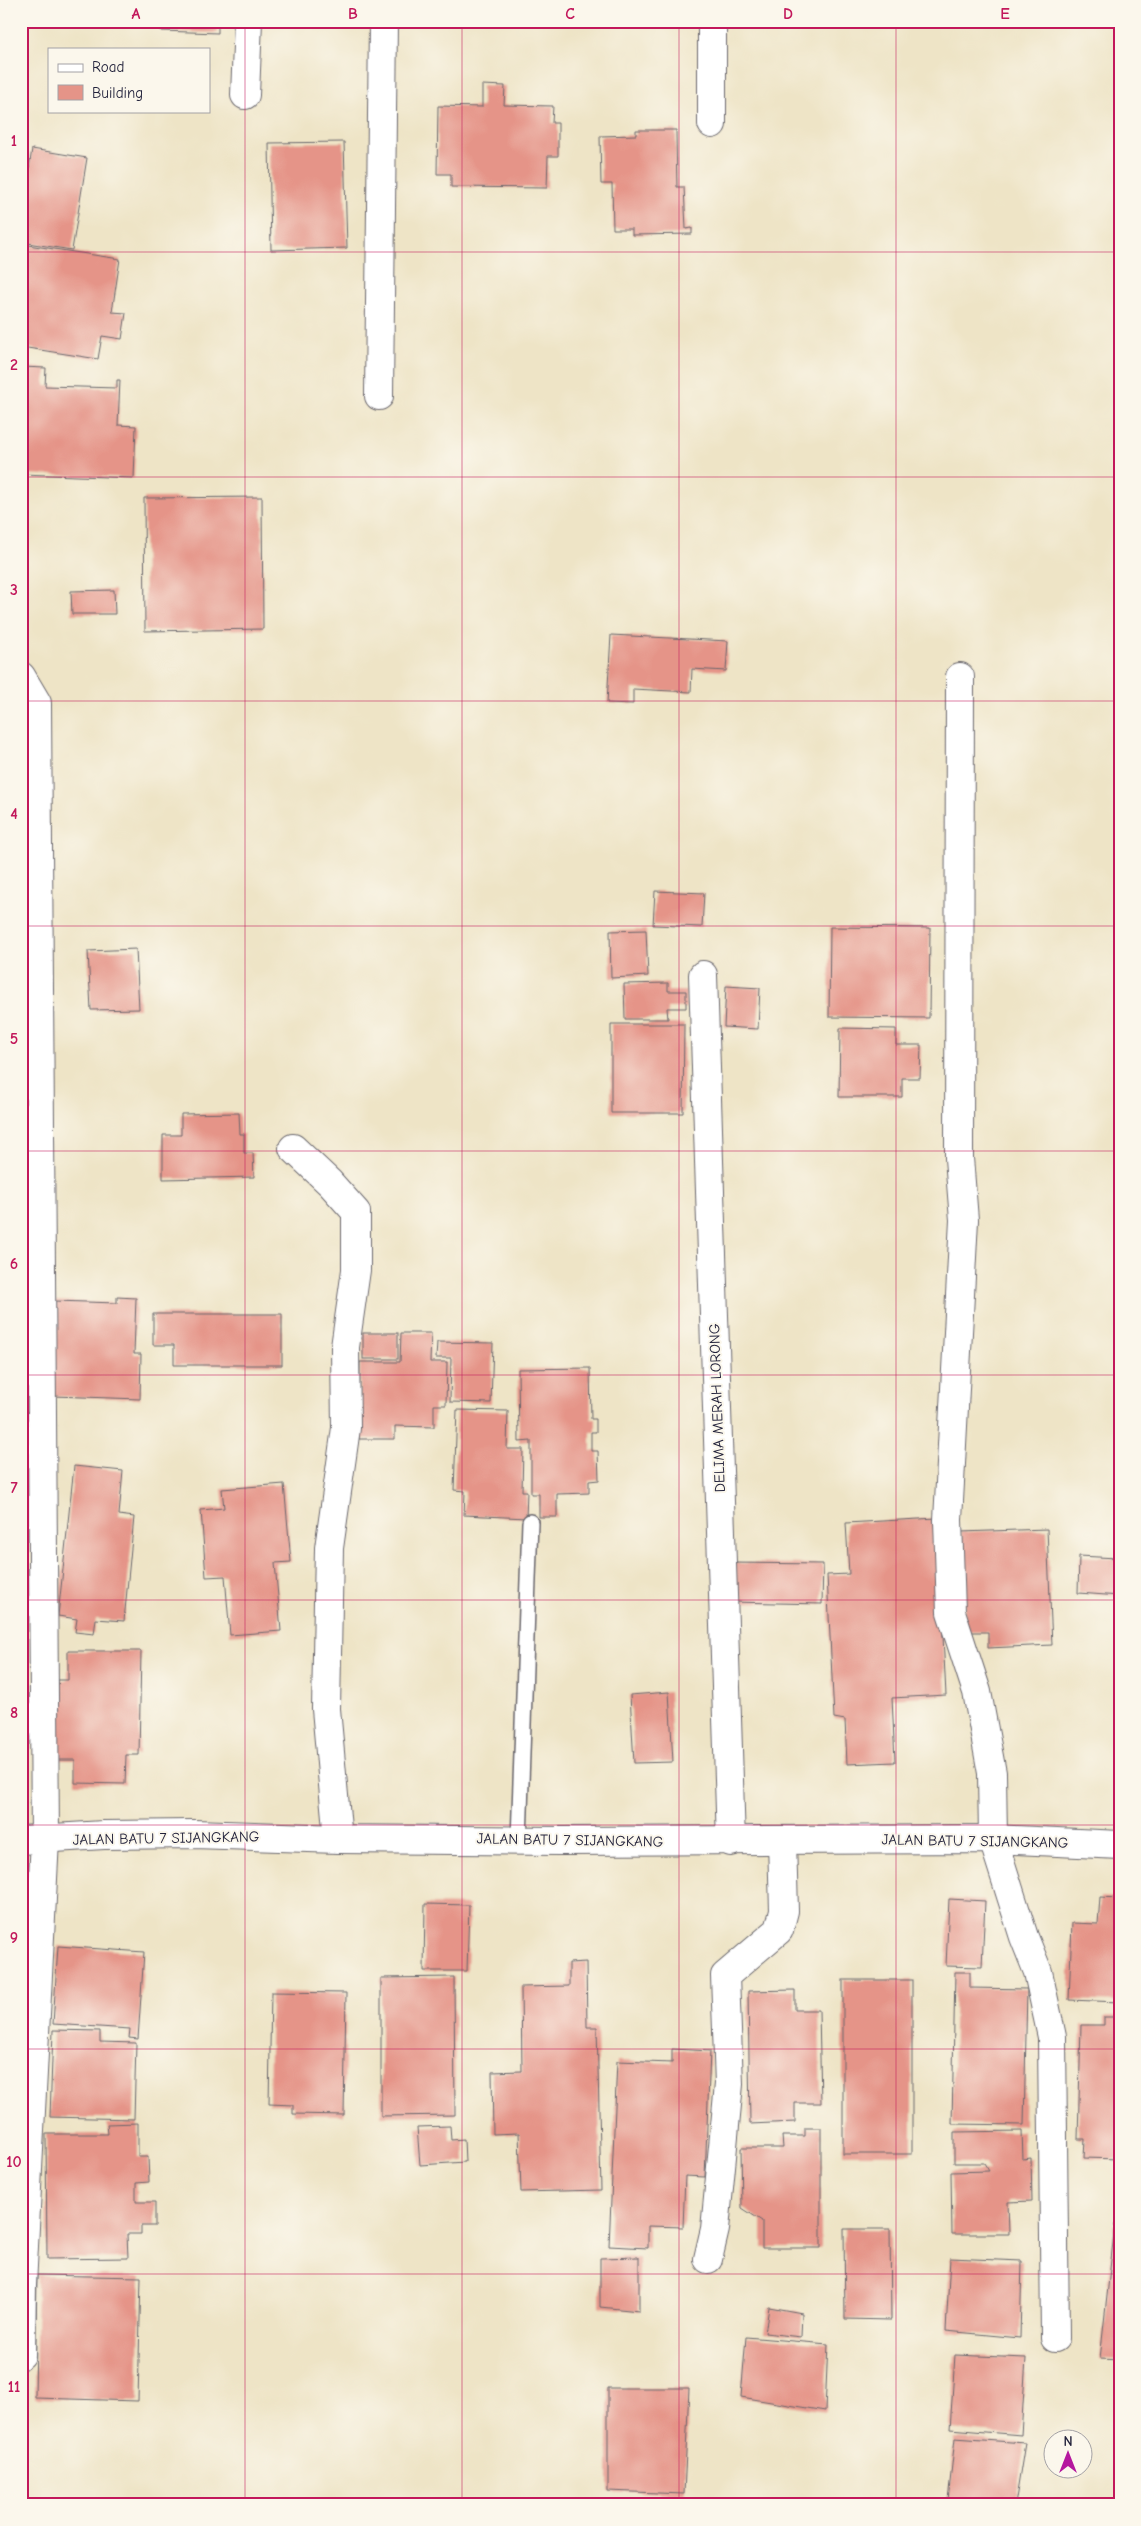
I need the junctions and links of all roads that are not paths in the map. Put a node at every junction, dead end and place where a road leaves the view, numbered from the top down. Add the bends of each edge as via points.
1 (248, 21) edge
2 (383, 21) edge
3 (712, 21) edge
4 (245, 95) dead end
5 (712, 124) dead end
6 (379, 396) dead end
7 (21, 676) edge
8 (960, 677) dead end
9 (703, 975) dead end
10 (293, 1148) dead end
11 (530, 1522) dead end
12 (338, 1839) junction
13 (993, 1839) junction
14 (33, 1840) edge
15 (519, 1840) junction
16 (782, 1841) junction
17 (731, 1842) junction
18 (1120, 1845) edge
19 (708, 2259) dead end
20 (1055, 2338) dead end
21 (21, 2355) edge

1 - 4 street
2 - 6 street
3 - 5 street
7 - 14 street via 38,703
8 - 13 street via 958,1158 964,1220 948,1520 951,1612 977,1692 992,1773
9 - 17 street, DELIMA MERAH LORONG
10 - 12 street via 356,1212 356,1270 345,1347 346,1428 329,1548 326,1709
11 - 15 lane
12 - 14 street, JALAN BATU 7 SIJANGKANG via 194,1834
12 - 15 street, JALAN BATU 7 SIJANGKANG
13 - 16 street, JALAN BATU 7 SIJANGKANG
13 - 18 street, JALAN BATU 7 SIJANGKANG
13 - 20 street via 1038,1972 1052,2037
14 - 21 street
15 - 17 street, JALAN BATU 7 SIJANGKANG
16 - 17 street, JALAN BATU 7 SIJANGKANG
16 - 19 street via 784,1911 779,1930 725,1976 729,2084 715,2229

